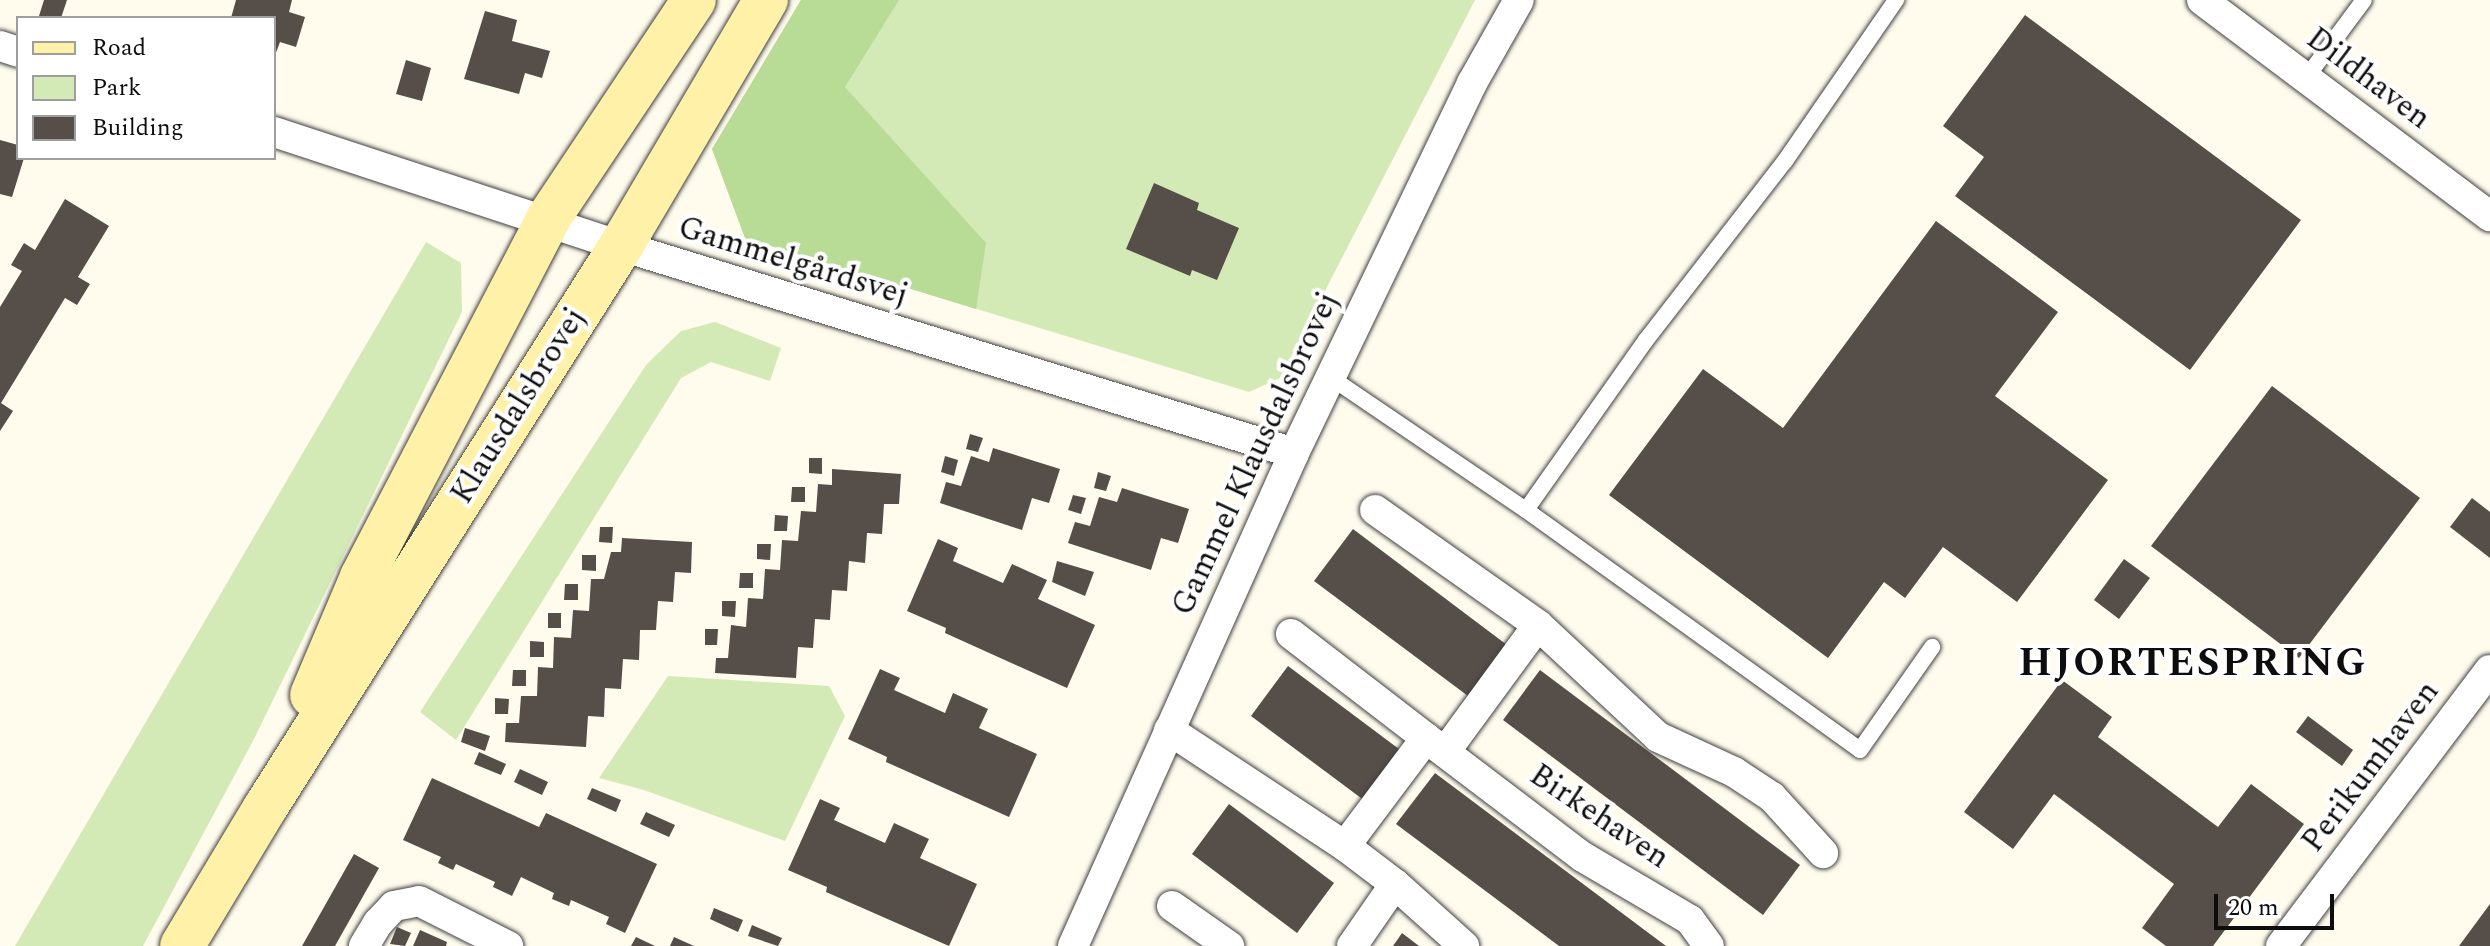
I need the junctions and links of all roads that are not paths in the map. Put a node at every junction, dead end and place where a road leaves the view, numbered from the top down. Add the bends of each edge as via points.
1 (694, 0) edge
2 (766, 0) edge
3 (1519, 0) edge
4 (1896, 0) edge
5 (2202, 0) edge
6 (2364, 0) edge
7 (2306, 78) junction
8 (276, 133) edge
9 (2490, 216) edge
10 (548, 219) junction
11 (621, 246) junction
12 (1330, 377) junction
13 (1294, 453) junction
14 (1375, 510) dead end
15 (1526, 510) junction
16 (1538, 625) junction
17 (1291, 634) dead end
18 (1932, 647) dead end
19 (2490, 670) edge
20 (1169, 730) junction
21 (1435, 745) junction
22 (265, 808) junction
23 (1345, 846) junction
24 (1823, 853) dead end
25 (1395, 884) junction
26 (1172, 906) dead end
27 (182, 946) edge
28 (364, 946) edge
29 (508, 946) edge
30 (1073, 946) edge
31 (1229, 946) edge
32 (1352, 946) edge
33 (1464, 946) edge
34 (1709, 946) edge
35 (2281, 946) edge

1 - 10 street, Klausdalsbrovej
2 - 11 street, Klausdalsbrovej
3 - 12 street, Gammel Klausdalsbrovej via 1472,83
4 - 15 lane via 1785,161 1646,340
5 - 7 street, Dildhaven
6 - 7 lane
7 - 9 street, Dildhaven
8 - 10 street, Gammelgårdsvej
10 - 11 street, Gammelgårdsvej
10 - 22 street, Klausdalsbrovej via 362,577
11 - 13 street, Gammelgårdsvej
11 - 22 street, Klausdalsbrovej
12 - 13 street, Gammel Klausdalsbrovej
12 - 15 lane
13 - 20 street, Gammel Klausdalsbrovej
14 - 16 street
15 - 18 lane via 1860,750
16 - 21 street
16 - 24 street via 1658,737 1734,772 1772,797
17 - 21 street, Birkehaven
19 - 35 street, Perikumhaven
20 - 23 street
20 - 30 street, Gammel Klausdalsbrovej
21 - 23 street
21 - 34 street, Birkehaven via 1583,857 1690,920
22 - 27 street, Klausdalsbrovej
23 - 25 street
25 - 32 street
25 - 33 street
26 - 31 street
28 - 29 street via 394,906 419,901

